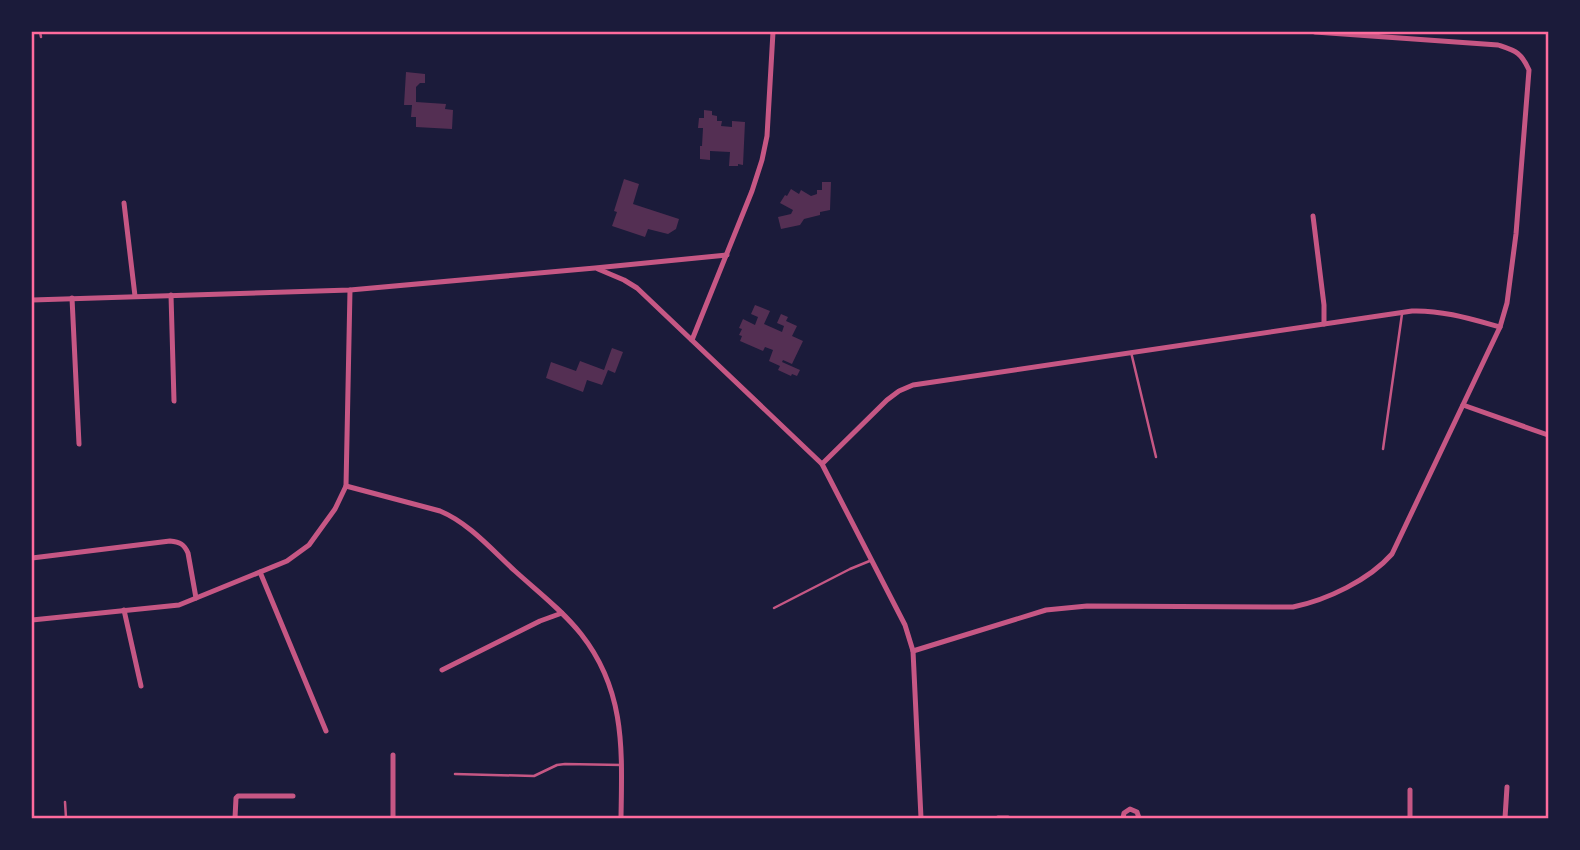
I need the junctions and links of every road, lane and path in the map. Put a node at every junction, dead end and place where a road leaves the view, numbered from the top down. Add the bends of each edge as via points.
1 (40, 32) edge
2 (773, 32) edge
3 (1315, 32) edge
4 (41, 37) dead end
5 (124, 203) dead end
6 (1313, 216) dead end
7 (727, 254) junction
8 (595, 268) junction
9 (349, 290) junction
10 (171, 295) junction
11 (135, 296) junction
12 (72, 298) junction
13 (32, 300) edge
14 (1403, 312) junction
15 (1324, 324) junction
16 (1500, 327) junction
17 (692, 340) junction
18 (1131, 352) junction
19 (174, 401) dead end
20 (1463, 405) junction
21 (1549, 435) edge
22 (79, 444) dead end
23 (1383, 449) dead end
24 (1156, 457) dead end
25 (822, 464) junction
26 (346, 486) junction
27 (32, 558) edge
28 (872, 560) junction
29 (260, 572) junction
30 (196, 598) junction
31 (774, 608) dead end
32 (124, 610) junction
33 (562, 613) junction
34 (32, 620) edge
35 (913, 651) junction
36 (442, 670) dead end
37 (141, 686) dead end
38 (326, 731) dead end
39 (393, 755) dead end
40 (622, 765) junction
41 (455, 774) dead end
42 (1507, 787) dead end
43 (1410, 790) dead end
44 (293, 796) dead end
45 (65, 803) dead end
46 (66, 818) edge
47 (235, 818) edge
48 (393, 818) edge
49 (621, 818) edge
50 (921, 818) edge
51 (998, 818) edge
52 (1008, 818) edge
53 (1123, 818) edge
54 (1139, 818) edge
55 (1410, 818) edge
56 (1505, 818) edge

1 - 4 lane
2 - 7 street via 767,136
3 - 16 street via 1498,45 1517,51 1524,59 1528,70 1516,233
5 - 11 street
6 - 15 street
7 - 8 street
7 - 17 street
8 - 9 street
8 - 17 street via 637,288
9 - 10 street
9 - 26 street
10 - 11 street
10 - 19 street
11 - 12 street
12 - 13 street
12 - 22 street
14 - 15 street
14 - 16 street via 1428,310
14 - 23 lane
15 - 18 street
16 - 20 street
17 - 25 street
18 - 24 lane
18 - 25 street via 913,385 887,400
20 - 21 street
20 - 35 street via 1392,554 1381,567 1317,601 1293,607 1062,608
25 - 28 street
26 - 29 street via 309,545
26 - 33 street via 450,515
27 - 30 street via 179,542 186,546
28 - 31 lane
28 - 35 street
29 - 30 street
29 - 38 street
30 - 32 street via 179,605
32 - 34 street
32 - 37 street
33 - 36 street
33 - 40 street via 605,675 619,722
35 - 50 street
39 - 48 street
40 - 41 lane via 565,764 534,776
40 - 49 street
42 - 56 street
43 - 55 street
44 - 47 street via 238,796
45 - 46 lane
51 - 52 street
53 - 54 street via 1130,809

